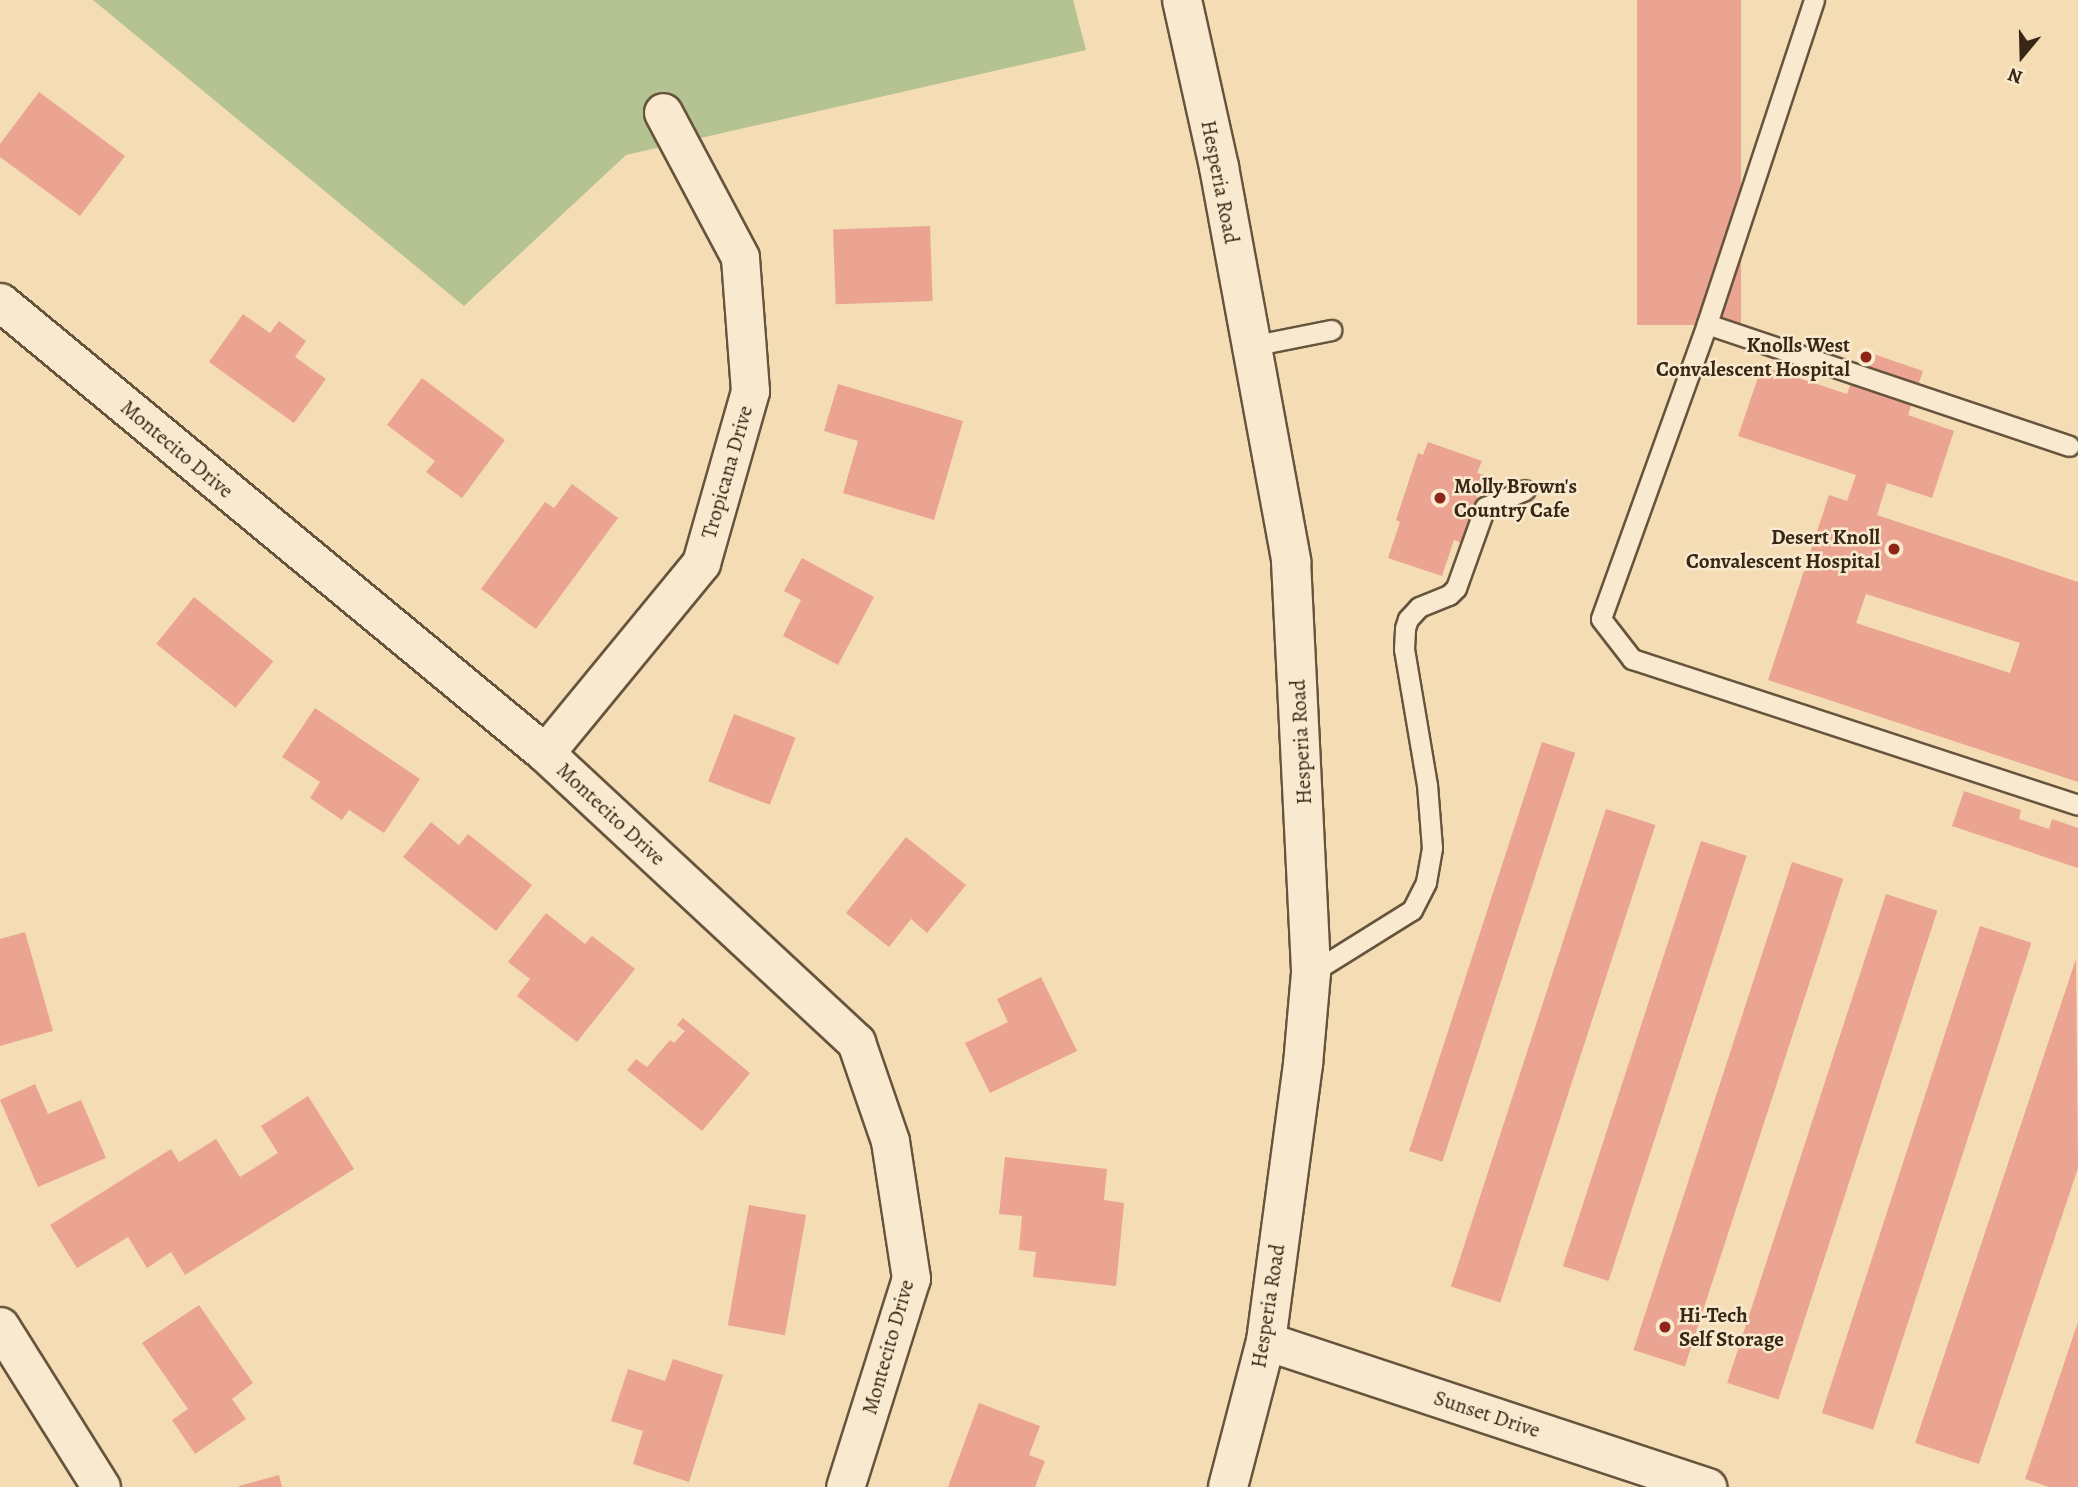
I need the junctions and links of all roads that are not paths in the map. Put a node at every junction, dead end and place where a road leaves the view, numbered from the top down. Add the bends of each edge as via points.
1 (1182, 0) edge
2 (1814, 0) edge
3 (663, 112) dead end
4 (0, 302) edge
5 (1707, 324) junction
6 (1331, 330) dead end
7 (1251, 346) junction
8 (2068, 446) dead end
9 (1525, 489) dead end
10 (545, 753) junction
11 (2078, 805) edge
12 (1311, 973) junction
13 (0, 1326) edge
14 (1266, 1341) junction
15 (101, 1487) edge
16 (845, 1487) edge
17 (1228, 1487) edge
18 (1708, 1487) edge

1 - 7 main road, Hesperia Road via 1219,167
2 - 5 lane
3 - 10 street, Tropicana Drive via 740,257 750,391 701,563
4 - 10 street, Montecito Drive
5 - 8 lane
5 - 11 lane via 1601,619 1632,659
6 - 7 lane
7 - 12 main road, Hesperia Road via 1291,561
9 - 12 lane via 1485,507 1456,588 1419,607 1408,620 1404,649 1427,785 1432,848 1426,883 1412,910
10 - 16 street, Montecito Drive via 856,1042 890,1141 911,1278
12 - 14 main road, Hesperia Road
13 - 15 street
14 - 17 main road, Hesperia Road
14 - 18 street, Sunset Drive

